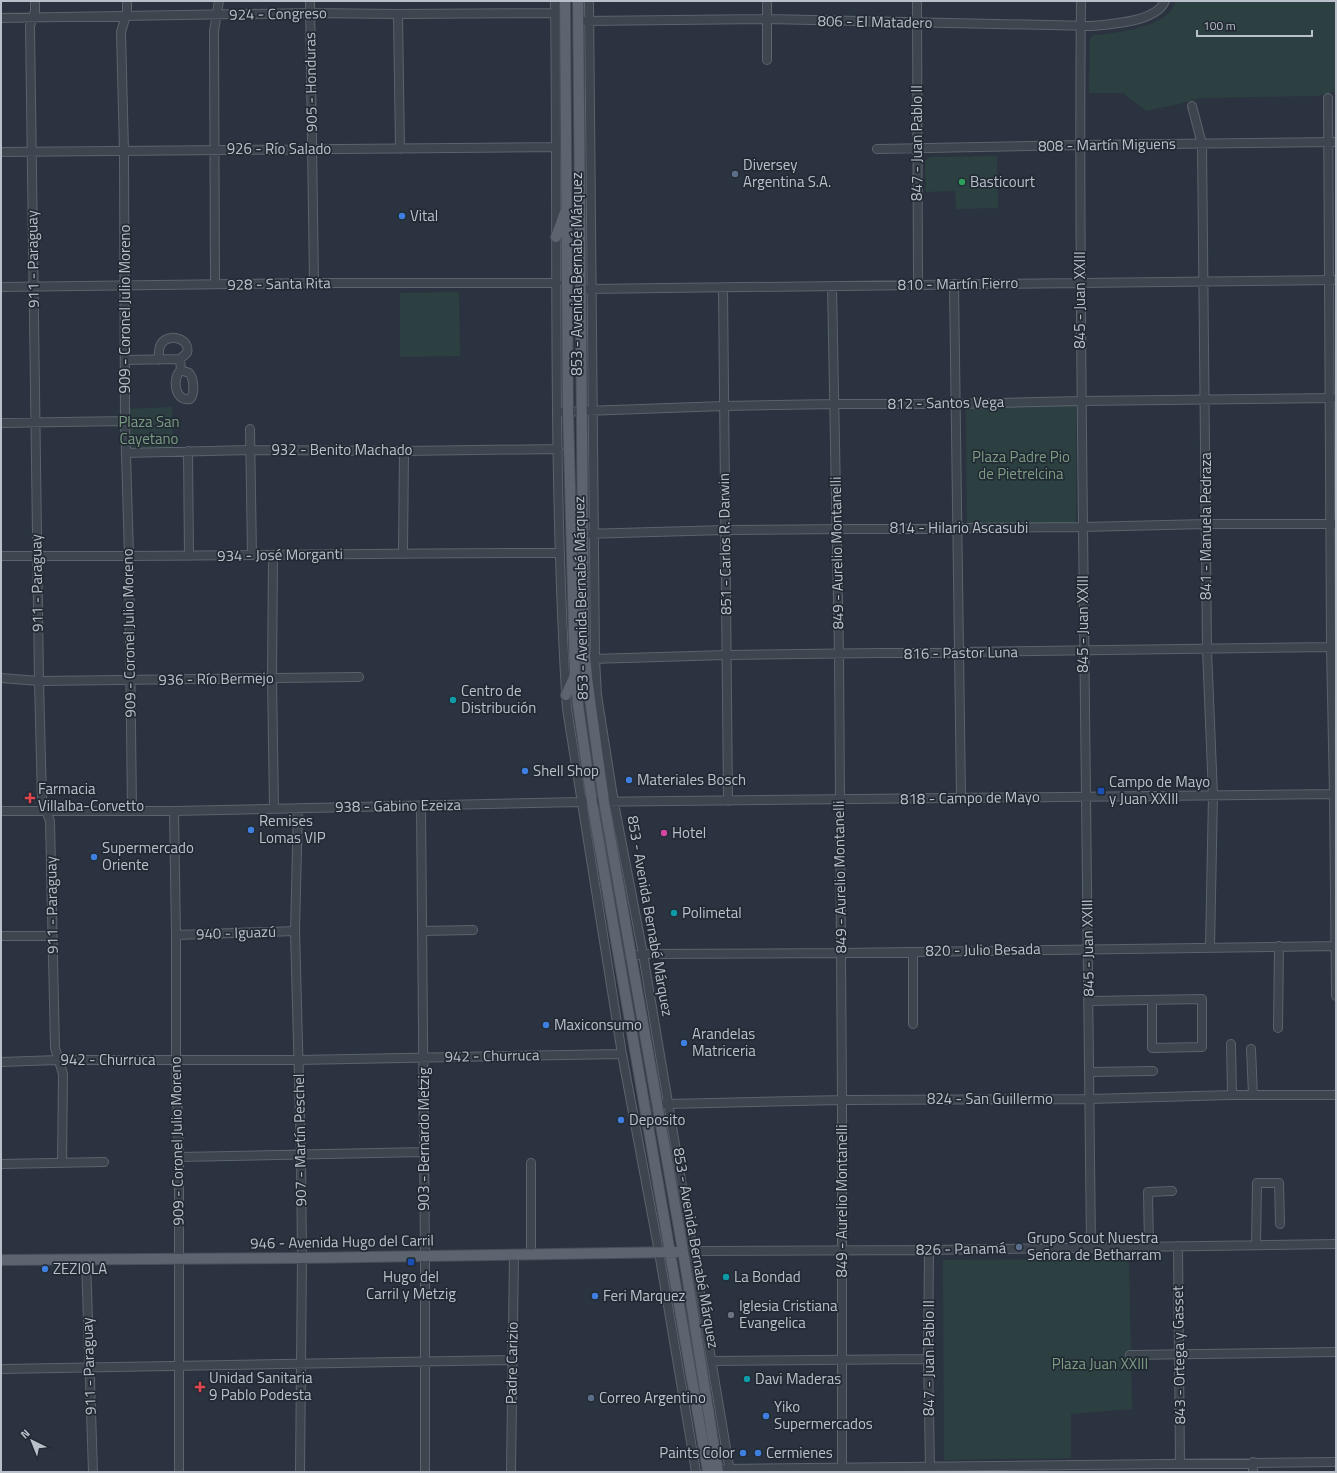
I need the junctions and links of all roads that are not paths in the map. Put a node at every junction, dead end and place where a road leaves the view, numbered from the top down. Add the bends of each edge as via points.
1 (36, 1) edge
2 (127, 1) edge
3 (219, 1) edge
4 (310, 1) edge
5 (554, 1) edge
6 (565, 1) edge
7 (578, 1) edge
8 (589, 1) edge
9 (767, 1) edge
10 (917, 1) edge
11 (1081, 1) edge
12 (1165, 1) edge
13 (310, 13) junction
14 (555, 13) junction
15 (398, 14) junction
16 (217, 16) junction
17 (125, 17) junction
18 (1, 18) edge
19 (32, 18) junction
20 (767, 19) junction
21 (578, 20) junction
22 (590, 21) junction
23 (916, 23) junction
24 (1081, 26) junction
25 (767, 60) dead end
26 (1328, 98) dead end
27 (1192, 106) dead end
28 (1332, 142) edge
29 (1202, 144) junction
30 (1081, 145) junction
31 (556, 147) junction
32 (917, 148) junction
33 (400, 149) junction
34 (878, 149) dead end
35 (214, 150) junction
36 (312, 150) junction
37 (124, 151) junction
38 (1, 152) edge
39 (32, 152) junction
40 (567, 207) junction
41 (556, 236) junction
42 (1332, 280) edge
43 (1204, 282) junction
44 (314, 283) junction
45 (557, 283) junction
46 (1080, 283) junction
47 (214, 284) junction
48 (918, 284) junction
49 (954, 284) junction
50 (124, 286) junction
51 (832, 286) junction
52 (1, 287) edge
53 (723, 287) junction
54 (33, 288) junction
55 (580, 288) junction
56 (592, 288) junction
57 (180, 359) junction
58 (125, 360) junction
59 (159, 360) junction
60 (181, 370) dead end
61 (1333, 398) edge
62 (1206, 399) junction
63 (1081, 400) junction
64 (833, 404) junction
65 (957, 404) junction
66 (724, 406) junction
67 (593, 410) junction
68 (568, 411) junction
69 (581, 411) junction
70 (557, 412) junction
71 (125, 421) junction
72 (1, 423) edge
73 (35, 423) junction
74 (250, 429) dead end
75 (558, 449) junction
76 (250, 450) junction
77 (188, 451) junction
78 (404, 451) junction
79 (126, 453) junction
80 (1206, 524) junction
81 (1333, 524) edge
82 (958, 528) junction
83 (1083, 528) junction
84 (836, 529) junction
85 (725, 530) junction
86 (583, 534) junction
87 (594, 534) junction
88 (403, 553) junction
89 (559, 553) junction
90 (129, 555) junction
91 (252, 555) junction
92 (1, 556) edge
93 (37, 556) junction
94 (189, 556) junction
95 (273, 556) junction
96 (1334, 647) edge
97 (1207, 650) junction
98 (1083, 651) junction
99 (960, 653) junction
100 (839, 654) junction
101 (727, 655) junction
102 (590, 659) junction
103 (575, 673) junction
104 (359, 677) dead end
105 (1, 678) edge
106 (272, 678) junction
107 (130, 680) junction
108 (39, 681) junction
109 (566, 696) junction
110 (1335, 794) edge
111 (1213, 795) junction
112 (1085, 796) junction
113 (961, 798) junction
114 (839, 799) junction
115 (728, 801) junction
116 (581, 802) junction
117 (592, 802) junction
118 (609, 802) junction
119 (421, 806) junction
120 (274, 808) junction
121 (298, 808) junction
122 (132, 810) junction
123 (174, 810) junction
124 (1, 811) edge
125 (47, 811) junction
126 (473, 930) dead end
127 (295, 931) junction
128 (422, 931) junction
129 (176, 935) junction
130 (1, 936) edge
131 (52, 936) junction
132 (1279, 946) junction
133 (1336, 946) edge
134 (1210, 947) junction
135 (1088, 949) junction
136 (912, 952) junction
137 (841, 953) junction
138 (643, 954) junction
139 (630, 956) junction
140 (1336, 996) edge
141 (1152, 1000) junction
142 (1089, 1001) junction
143 (913, 1024) dead end
144 (1278, 1028) dead end
145 (1230, 1044) dead end
146 (1251, 1049) dead end
147 (622, 1054) junction
148 (424, 1057) junction
149 (58, 1060) junction
150 (297, 1060) junction
151 (176, 1061) junction
152 (1, 1062) edge
153 (1153, 1071) dead end
154 (1090, 1072) junction
155 (1232, 1095) junction
156 (1253, 1095) junction
157 (1336, 1095) edge
158 (1090, 1098) junction
159 (842, 1100) junction
160 (668, 1104) junction
161 (657, 1105) junction
162 (644, 1107) junction
163 (424, 1152) junction
164 (301, 1154) junction
165 (179, 1157) junction
166 (104, 1162) dead end
167 (62, 1163) junction
168 (531, 1163) dead end
169 (1, 1164) edge
170 (1172, 1191) dead end
171 (1280, 1224) dead end
172 (1336, 1244) edge
173 (1256, 1245) junction
174 (1149, 1246) junction
175 (1178, 1246) junction
176 (1091, 1247) junction
177 (842, 1250) junction
178 (929, 1250) junction
179 (688, 1251) junction
180 (659, 1252) junction
181 (670, 1252) junction
182 (514, 1254) junction
183 (531, 1254) junction
184 (425, 1257) junction
185 (178, 1258) junction
186 (302, 1258) junction
187 (86, 1259) junction
188 (1, 1260) edge
189 (1336, 1352) edge
190 (1180, 1354) junction
191 (1130, 1355) dead end
192 (842, 1359) junction
193 (928, 1359) junction
194 (512, 1360) junction
195 (710, 1361) junction
196 (424, 1362) junction
197 (301, 1364) junction
198 (179, 1365) junction
199 (89, 1367) junction
200 (1, 1369) edge
201 (1253, 1462) junction
202 (1336, 1462) edge
203 (1167, 1463) junction
204 (1180, 1463) junction
205 (930, 1466) junction
206 (842, 1467) junction
207 (870, 1469) edge
208 (1019, 1469) edge
209 (1078, 1469) edge
210 (730, 1470) edge
211 (718, 1471) edge
212 (93, 1472) edge
213 (179, 1472) edge
214 (300, 1472) edge
215 (425, 1472) edge
216 (511, 1472) edge
217 (696, 1472) edge
218 (708, 1472) edge
219 (1167, 1472) edge
220 (1253, 1472) edge

1 - 19 street, 911 - Paraguay
2 - 17 street, 909 - Coronel Julio Moreno
3 - 16 street
4 - 13 street, 905 - Honduras
5 - 14 street, 853 - Avenida Bernabé Márquez
6 - 40 main road, 853 - Avenida Bernabé Márquez
7 - 21 main road, 853 - Avenida Bernabé Márquez
8 - 22 street, 853 - Avenida Bernabé Márquez
9 - 20 street
10 - 23 street, 847 - Juan Pablo II
11 - 24 street, 845 - Juan XXIII
12 - 24 street, 806 - El Matadero via 1159,10 1134,20
13 - 15 street, 924 - Congreso
13 - 16 street, 924 - Congreso
13 - 36 street, 905 - Honduras
14 - 15 street, 924 - Congreso
14 - 31 street, 853 - Avenida Bernabé Márquez
15 - 33 street
16 - 17 street, 924 - Congreso
16 - 35 street via 214,31
17 - 19 street, 924 - Congreso
17 - 37 street, 909 - Coronel Julio Moreno via 121,32
18 - 19 street, 924 - Congreso
19 - 39 street, 911 - Paraguay
20 - 22 street, 806 - El Matadero
20 - 23 street, 806 - El Matadero
20 - 25 street
21 - 22 street, 806 - El Matadero
21 - 55 main road, 853 - Avenida Bernabé Márquez
22 - 56 street, 853 - Avenida Bernabé Márquez
23 - 24 street, 806 - El Matadero
23 - 32 street, 847 - Juan Pablo II
24 - 30 street, 845 - Juan XXIII
26 - 28 street
27 - 29 street, 841 - Manuela Pedraza
28 - 29 street, 808 - Martín Miguens
28 - 42 street
29 - 30 street, 808 - Martín Miguens
29 - 43 street, 841 - Manuela Pedraza
30 - 32 street, 808 - Martín Miguens
30 - 46 street, 845 - Juan XXIII
31 - 33 street, 926 - Río Salado
31 - 41 street, 853 - Avenida Bernabé Márquez
32 - 34 street, 808 - Martín Miguens
32 - 48 street, 847 - Juan Pablo II
33 - 36 street, 926 - Río Salado
35 - 36 street, 926 - Río Salado
35 - 37 street, 926 - Río Salado
35 - 47 street
36 - 44 street, 905 - Honduras
37 - 39 street, 926 - Río Salado
37 - 50 street, 909 - Coronel Julio Moreno
38 - 39 street, 926 - Río Salado
39 - 54 street, 911 - Paraguay
40 - 41 main road
40 - 68 main road, 853 - Avenida Bernabé Márquez
41 - 45 street, 853 - Avenida Bernabé Márquez
42 - 43 street, 810 - Martín Fierro
42 - 61 street
43 - 46 street, 810 - Martín Fierro
43 - 62 street, 841 - Manuela Pedraza
44 - 45 street, 928 - Santa Rita
44 - 47 street, 928 - Santa Rita
45 - 70 street, 853 - Avenida Bernabé Márquez
46 - 49 street, 810 - Martín Fierro
46 - 63 street, 845 - Juan XXIII
47 - 50 street, 928 - Santa Rita
48 - 49 street, 810 - Martín Fierro
48 - 51 street, 810 - Martín Fierro
49 - 65 street
50 - 54 street, 928 - Santa Rita
50 - 58 street, 909 - Coronel Julio Moreno
51 - 53 street, 810 - Martín Fierro
51 - 64 street, 849 - Aurelio Montanelli
52 - 54 street, 928 - Santa Rita
53 - 56 street, 810 - Martín Fierro
53 - 66 street, 851 - Carlos R. Darwin
54 - 73 street, 911 - Paraguay
55 - 56 street, 810 - Martín Fierro
55 - 69 main road, 853 - Avenida Bernabé Márquez
56 - 67 street, 853 - Avenida Bernabé Márquez
57 - 59 street
57 - 59 street via 187,353 187,346 171,337 161,344
57 - 60 street
58 - 59 street
58 - 71 street, 909 - Coronel Julio Moreno
61 - 62 street, 812 - Santos Vega
61 - 81 street
62 - 63 street, 812 - Santos Vega
62 - 80 street, 841 - Manuela Pedraza
63 - 65 street, 812 - Santos Vega
63 - 83 street, 845 - Juan XXIII
64 - 65 street, 812 - Santos Vega
64 - 66 street, 812 - Santos Vega
64 - 84 street, 849 - Aurelio Montanelli
65 - 82 street
66 - 67 street, 812 - Santos Vega
66 - 85 street, 851 - Carlos R. Darwin
67 - 69 street, 812 - Santos Vega
67 - 87 street, 853 - Avenida Bernabé Márquez
68 - 69 street, 812 - Santos Vega
68 - 70 street, 812 - Santos Vega
68 - 103 main road, 853 - Avenida Bernabé Márquez
69 - 86 main road, 853 - Avenida Bernabé Márquez
70 - 75 street, 853 - Avenida Bernabé Márquez
71 - 73 street
71 - 79 street, 909 - Coronel Julio Moreno
72 - 73 street
73 - 93 street, 911 - Paraguay
74 - 76 street
75 - 78 street, 932 - Benito Machado
75 - 89 street, 853 - Avenida Bernabé Márquez
76 - 77 street, 932 - Benito Machado
76 - 78 street, 932 - Benito Machado
76 - 91 street
77 - 79 street, 932 - Benito Machado
77 - 94 street
78 - 88 street
79 - 90 street, 909 - Coronel Julio Moreno
80 - 81 street, 814 - Hilario Ascasubi
80 - 83 street, 814 - Hilario Ascasubi
80 - 97 street, 841 - Manuela Pedraza
81 - 96 street
82 - 83 street, 814 - Hilario Ascasubi
82 - 84 street, 814 - Hilario Ascasubi
82 - 99 street
83 - 98 street, 845 - Juan XXIII
84 - 85 street, 814 - Hilario Ascasubi
84 - 100 street, 849 - Aurelio Montanelli
85 - 87 street, 814 - Hilario Ascasubi
85 - 101 street, 851 - Carlos R. Darwin
86 - 87 street, 814 - Hilario Ascasubi
86 - 102 main road, 853 - Avenida Bernabé Márquez
87 - 102 street, 853 - Avenida Bernabé Márquez
88 - 89 street, 934 - José Morganti
88 - 95 street, 934 - José Morganti
89 - 109 street, 853 - Avenida Bernabé Márquez
90 - 93 street, 934 - José Morganti
90 - 94 street, 934 - José Morganti
90 - 107 street, 909 - Coronel Julio Moreno
91 - 94 street, 934 - José Morganti
91 - 95 street, 934 - José Morganti
92 - 93 street, 934 - José Morganti
93 - 108 street, 911 - Paraguay
95 - 106 street
96 - 97 street, 816 - Pastor Luna
96 - 110 street
97 - 98 street, 816 - Pastor Luna
97 - 111 street, 841 - Manuela Pedraza
98 - 99 street, 816 - Pastor Luna
98 - 112 street, 845 - Juan XXIII
99 - 100 street, 816 - Pastor Luna
99 - 113 street
100 - 101 street, 816 - Pastor Luna
100 - 114 street, 849 - Aurelio Montanelli
101 - 102 street, 816 - Pastor Luna
101 - 115 street, 851 - Carlos R. Darwin
102 - 118 main road, 853 - Avenida Bernabé Márquez via 589,701
103 - 109 main road
103 - 117 main road, 853 - Avenida Bernabé Márquez
104 - 106 street, 936 - Río Bermejo
105 - 108 street, 936 - Río Bermejo
106 - 107 street, 936 - Río Bermejo
106 - 120 street
107 - 108 street, 936 - Río Bermejo
107 - 122 street, 909 - Coronel Julio Moreno
108 - 125 street, 911 - Paraguay via 42,800
109 - 116 street, 853 - Avenida Bernabé Márquez
110 - 111 street, 818 - Campo de Mayo
110 - 133 street
111 - 112 street, 818 - Campo de Mayo
111 - 134 street, 841 - Manuela Pedraza
112 - 113 street, 818 - Campo de Mayo
112 - 135 street, 845 - Juan XXIII
113 - 114 street, 818 - Campo de Mayo
114 - 115 street, 818 - Campo de Mayo
114 - 137 street, 849 - Aurelio Montanelli
115 - 118 street, 818 - Campo de Mayo
116 - 117 street, 938 - Gabino Ezeiza
116 - 119 street, 938 - Gabino Ezeiza
116 - 147 street, 853 - Avenida Bernabé Márquez
117 - 118 street, 938 - Gabino Ezeiza
117 - 162 main road, 853 - Avenida Bernabé Márquez
118 - 138 street, 853 - Avenida Bernabé Márquez
118 - 139 main road, 853 - Avenida Bernabé Márquez
119 - 121 street, 938 - Gabino Ezeiza
119 - 128 street, 903 - Bernardo Metzig
120 - 121 street, 938 - Gabino Ezeiza
120 - 123 street, 938 - Gabino Ezeiza
121 - 127 street, 907 - Martín Peschel
122 - 123 street, 938 - Gabino Ezeiza
122 - 125 street, 938 - Gabino Ezeiza
123 - 129 street, 909 - Coronel Julio Moreno
124 - 125 street, 938 - Gabino Ezeiza
125 - 131 street, 911 - Paraguay via 50,821
126 - 128 street
127 - 129 street, 940 - Iguazú
127 - 150 street, 907 - Martín Peschel
128 - 148 street, 903 - Bernardo Metzig
129 - 151 street, 909 - Coronel Julio Moreno
130 - 131 street
131 - 149 street, 911 - Paraguay via 55,1048
132 - 133 street, 820 - Julio Besada
132 - 134 street, 820 - Julio Besada
132 - 144 street
133 - 140 street
134 - 135 street, 820 - Julio Besada
135 - 136 street, 820 - Julio Besada
135 - 142 street, 845 - Juan XXIII
136 - 137 street, 820 - Julio Besada
136 - 143 street
137 - 138 street, 820 - Julio Besada
137 - 159 street, 849 - Aurelio Montanelli
138 - 139 street, 820 - Julio Besada
138 - 160 street, 853 - Avenida Bernabé Márquez
139 - 161 main road, 853 - Avenida Bernabé Márquez
141 - 141 street via 1202,999 1202,1047 1152,1048
141 - 142 street
142 - 154 street, 845 - Juan XXIII
145 - 155 street
146 - 156 street
147 - 148 street, 942 - Churruca
147 - 180 street, 853 - Avenida Bernabé Márquez
148 - 150 street, 942 - Churruca
148 - 163 street, 903 - Bernardo Metzig
149 - 151 street, 942 - Churruca
149 - 152 street, 942 - Churruca
149 - 167 street, 911 - Paraguay via 63,1074
150 - 151 street, 942 - Churruca
150 - 164 street, 907 - Martín Peschel
151 - 165 street, 909 - Coronel Julio Moreno
153 - 154 street
154 - 158 street, 845 - Juan XXIII
155 - 156 street, 824 - San Guillermo
155 - 158 street, 824 - San Guillermo
156 - 157 street, 824 - San Guillermo
158 - 159 street, 824 - San Guillermo
158 - 176 street, 845 - Juan XXIII
159 - 160 street, 824 - San Guillermo
159 - 177 street, 849 - Aurelio Montanelli
160 - 161 street, 824 - San Guillermo
160 - 179 street, 853 - Avenida Bernabé Márquez
161 - 162 street, 824 - San Guillermo
161 - 179 main road, 853 - Avenida Bernabé Márquez
162 - 181 main road, 853 - Avenida Bernabé Márquez
163 - 164 street
163 - 184 street, 903 - Bernardo Metzig
164 - 165 street
164 - 186 street, 907 - Martín Peschel
165 - 185 street, 909 - Coronel Julio Moreno
166 - 167 street
167 - 169 street
168 - 183 street
170 - 174 street via 1148,1192
171 - 173 street via 1279,1183 1257,1183
172 - 173 street, 826 - Panamá
173 - 175 street, 826 - Panamá
174 - 175 street, 826 - Panamá
174 - 176 street, 826 - Panamá
175 - 190 street, 843 - Ortega y Gasset
176 - 178 street, 826 - Panamá
177 - 178 street, 826 - Panamá
177 - 179 street, 826 - Panamá
177 - 192 street, 849 - Aurelio Montanelli
178 - 193 street, 847 - Juan Pablo II
179 - 181 main road, 946 - Avenida Hugo del Carril
179 - 195 street, 853 - Avenida Bernabé Márquez
179 - 211 main road, 853 - Avenida Bernabé Márquez
180 - 181 main road, 946 - Avenida Hugo del Carril
180 - 183 main road, 946 - Avenida Hugo del Carril
180 - 217 street, 853 - Avenida Bernabé Márquez
181 - 218 main road, 853 - Avenida Bernabé Márquez
182 - 183 main road, 946 - Avenida Hugo del Carril
182 - 184 main road, 946 - Avenida Hugo del Carril
182 - 194 street, Padre Carizio
184 - 186 main road, 946 - Avenida Hugo del Carril
184 - 196 street, 903 - Bernardo Metzig
185 - 186 main road, 946 - Avenida Hugo del Carril
185 - 187 main road, 946 - Avenida Hugo del Carril
185 - 198 street, 909 - Coronel Julio Moreno
186 - 197 street, 907 - Martín Peschel
187 - 188 main road, 946 - Avenida Hugo del Carril
187 - 199 street, 911 - Paraguay
189 - 190 street
190 - 191 street
190 - 204 street, 843 - Ortega y Gasset
192 - 193 street
192 - 195 street
192 - 206 street, 849 - Aurelio Montanelli
193 - 205 street, 847 - Juan Pablo II
194 - 196 street
194 - 216 street, Padre Carizio
195 - 210 street, 853 - Avenida Bernabé Márquez
196 - 197 street
196 - 215 street, 903 - Bernardo Metzig
197 - 198 street
197 - 214 street, 907 - Martín Peschel
198 - 199 street
198 - 213 street, 909 - Coronel Julio Moreno
199 - 200 street
199 - 212 street, 911 - Paraguay
201 - 202 street
201 - 204 street
201 - 220 street
203 - 204 street
203 - 209 street
203 - 219 street
205 - 207 street
205 - 208 street
206 - 207 street
206 - 210 street
208 - 209 street
210 - 211 street

